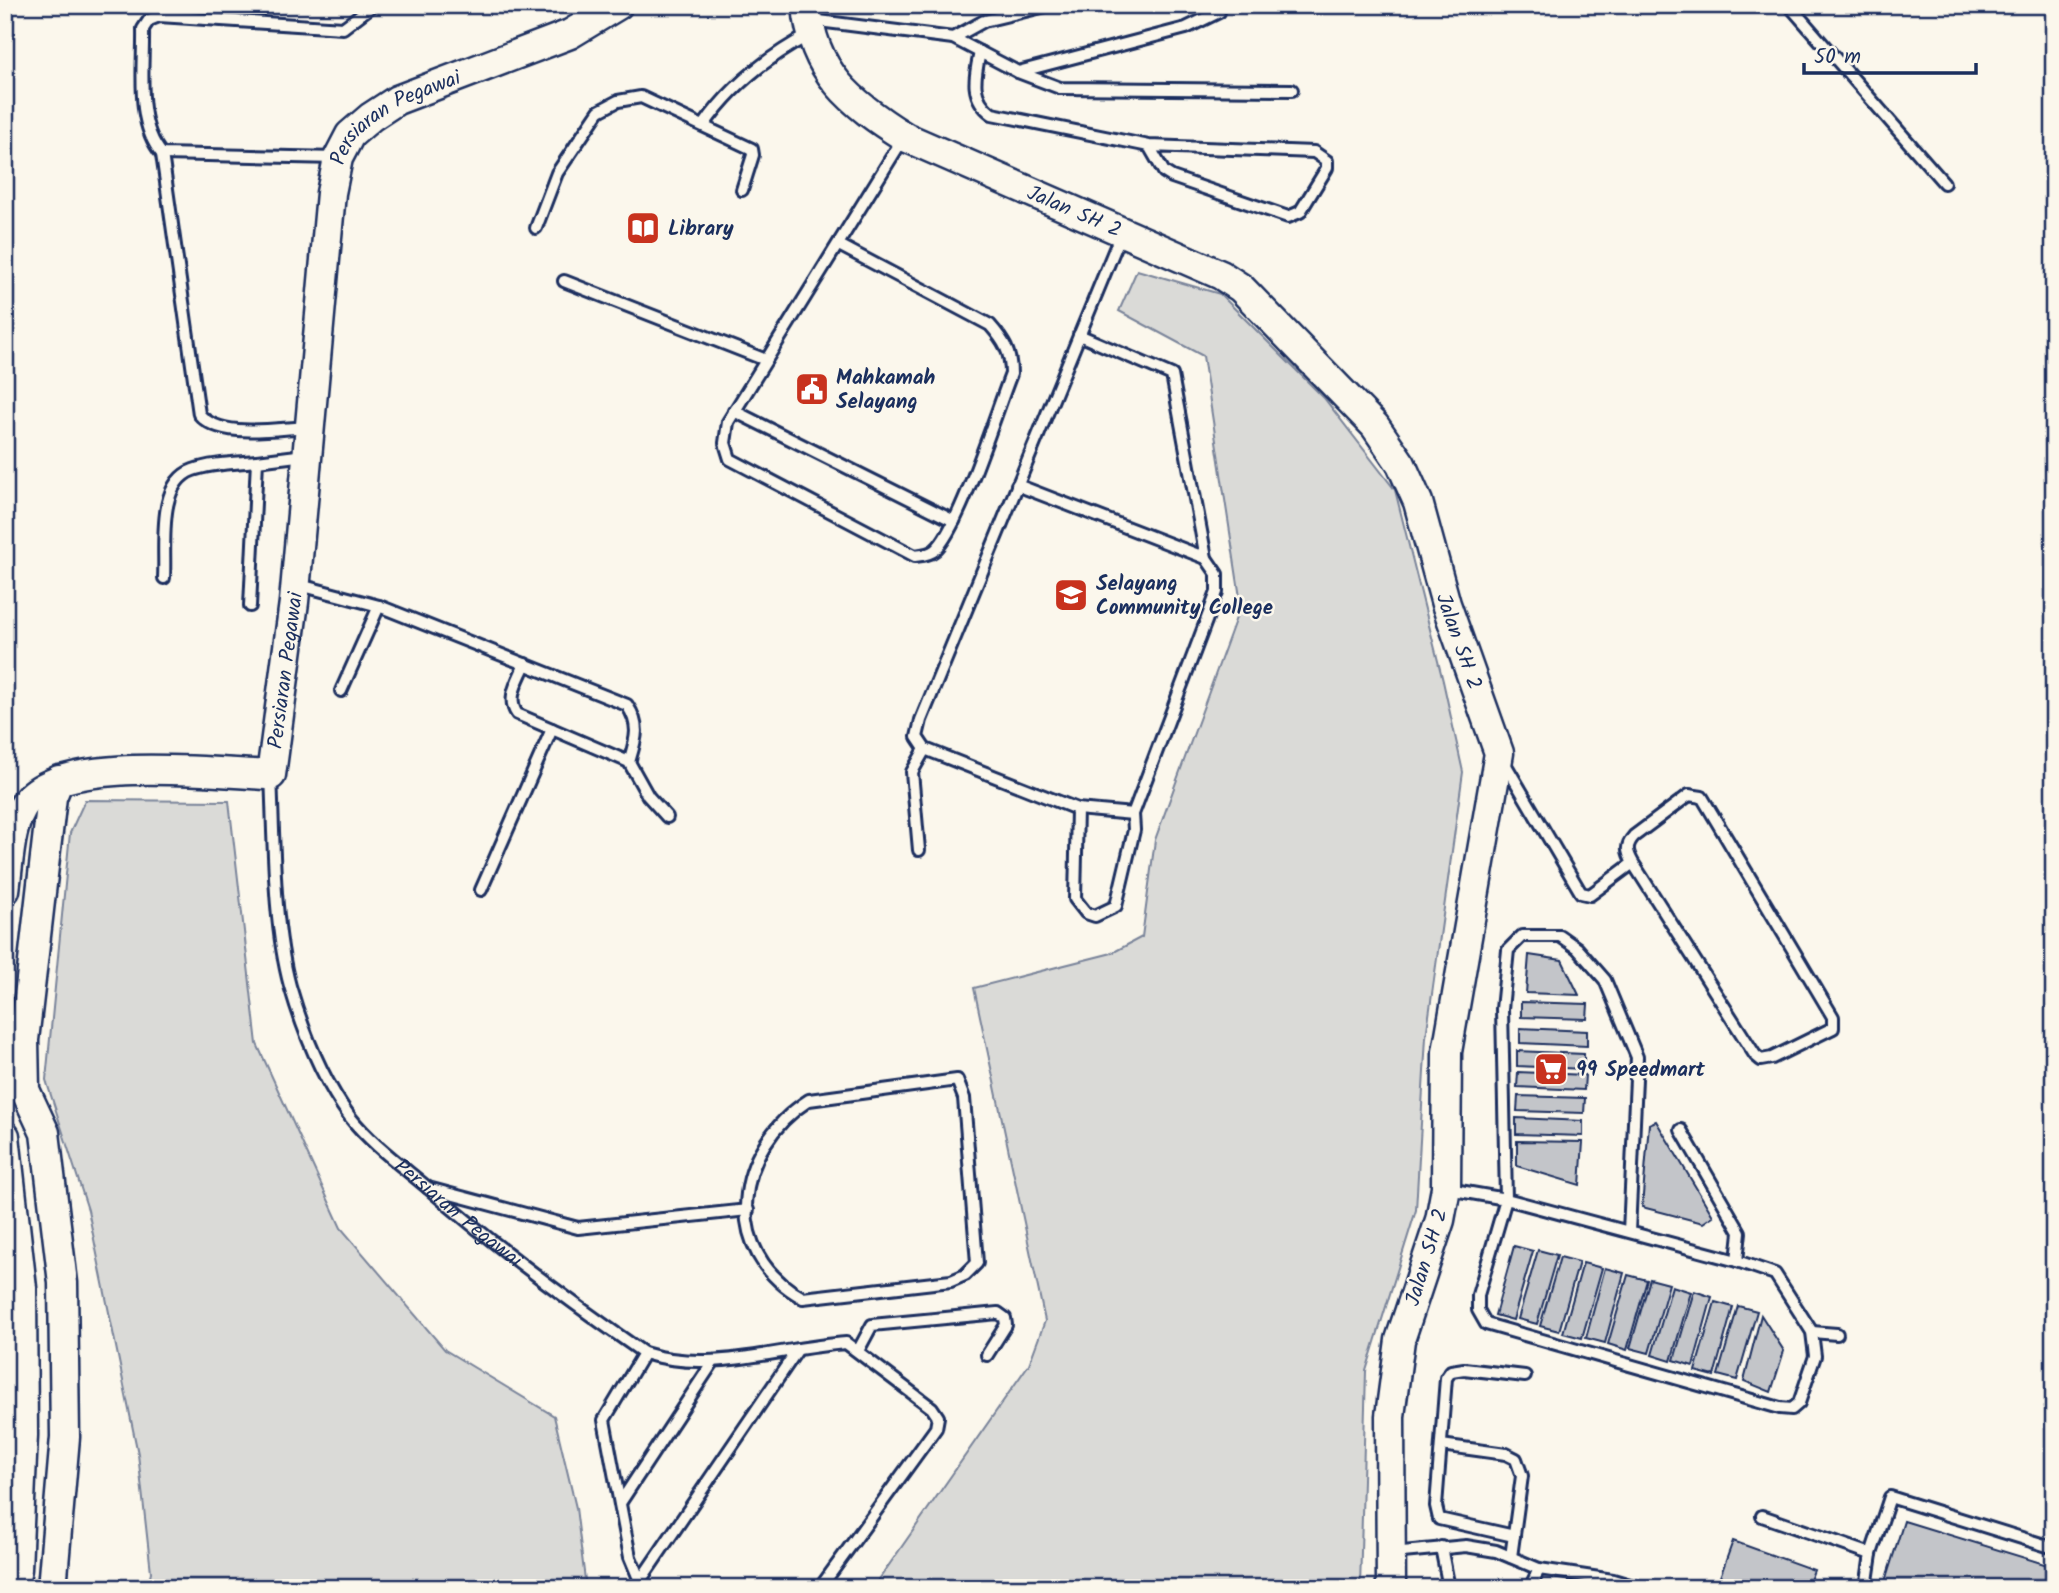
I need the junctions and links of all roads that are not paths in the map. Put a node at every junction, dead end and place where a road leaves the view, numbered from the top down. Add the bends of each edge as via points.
1 (373, 5) edge
2 (618, 5) edge
3 (1050, 5) edge
4 (1219, 5) edge
5 (1789, 5) edge
6 (1030, 8) edge
7 (809, 20) edge
8 (953, 38) junction
9 (980, 52) junction
10 (1018, 72) junction
11 (1292, 90) dead end
12 (704, 125) junction
13 (905, 137) junction
14 (1149, 146) junction
15 (162, 154) junction
16 (338, 158) junction
17 (1944, 183) dead end
18 (742, 190) dead end
19 (536, 228) dead end
20 (1122, 233) junction
21 (839, 245) junction
22 (564, 281) dead end
23 (1079, 335) junction
24 (766, 360) junction
25 (734, 411) junction
26 (310, 441) junction
27 (257, 461) junction
28 (1017, 485) junction
29 (954, 521) junction
30 (1206, 558) junction
31 (164, 578) dead end
32 (296, 583) junction
33 (250, 606) dead end
34 (379, 606) junction
35 (525, 664) junction
36 (341, 691) dead end
37 (552, 729) junction
38 (925, 749) junction
39 (1499, 752) junction
40 (629, 762) junction
41 (271, 775) junction
42 (59, 780) junction
43 (1077, 809) junction
44 (1133, 814) junction
45 (667, 817) dead end
46 (919, 850) dead end
47 (1633, 863) junction
48 (5, 890) edge
49 (481, 890) dead end
50 (1681, 1129) dead end
51 (5, 1136) edge
52 (427, 1188) junction
53 (1446, 1188) junction
54 (1506, 1199) junction
55 (748, 1210) junction
56 (1629, 1232) junction
57 (1737, 1261) junction
58 (1812, 1332) junction
59 (1837, 1334) dead end
60 (798, 1349) junction
61 (858, 1351) junction
62 (644, 1353) junction
63 (986, 1355) dead end
64 (713, 1362) junction
65 (1525, 1376) dead end
66 (1441, 1445) junction
67 (620, 1503) junction
68 (1762, 1516) dead end
69 (1514, 1536) junction
70 (1441, 1547) junction
71 (2054, 1548) edge
72 (1392, 1553) junction
73 (1871, 1554) junction
74 (1511, 1557) junction
75 (1539, 1569) junction
76 (644, 1584) edge
77 (13, 1588) edge
78 (52, 1588) edge
79 (820, 1588) edge
80 (1391, 1588) edge
81 (1449, 1588) edge
82 (1530, 1588) edge
83 (1640, 1588) edge
84 (1867, 1588) edge

1 - 15 lane via 343,28 159,16 149,20 143,29 146,122 152,143
2 - 16 street, Persiaran Pegawai via 545,45 397,100 350,135
3 - 6 lane
4 - 10 lane via 1219,12 1186,28
5 - 17 lane
6 - 8 lane via 984,21
7 - 8 lane
7 - 12 lane via 719,102
7 - 13 street, Jalan SH 2 via 821,60 840,89
8 - 9 lane
9 - 10 lane
9 - 14 lane via 975,88 983,107 992,114
10 - 11 lane via 1060,88
12 - 18 lane via 752,149
12 - 19 lane via 641,97 599,111 557,173
13 - 20 street, Jalan SH 2
13 - 21 lane
14 - 14 lane via 1172,177 1288,217 1300,212 1327,168 1327,161 1314,152
15 - 16 lane
15 - 26 lane via 200,414 208,425 223,430
16 - 26 street, Persiaran Pegawai via 331,193
20 - 23 lane
20 - 39 street, Jalan SH 2 via 1241,288 1375,426 1401,464 1418,502 1446,604
21 - 24 lane
21 - 29 lane via 990,325 1005,342 1011,374
22 - 24 lane
23 - 28 lane
23 - 30 lane via 1172,375
24 - 25 lane
25 - 29 lane
25 - 29 lane via 725,443 730,459 915,556 937,548
26 - 27 lane
26 - 32 street, Persiaran Pegawai
27 - 31 lane via 194,469 179,478 169,495
27 - 33 lane
28 - 30 lane
28 - 38 lane via 921,720 917,737
30 - 44 lane via 1217,574 1217,592
32 - 34 lane
32 - 41 street, Persiaran Pegawai
34 - 35 lane
34 - 36 lane
35 - 37 lane via 512,706 517,714
35 - 40 lane via 626,705 638,732
37 - 40 lane
37 - 49 lane
38 - 43 lane
38 - 46 lane via 912,772
39 - 47 lane via 1581,893 1590,895
39 - 53 street, Jalan SH 2 via 1447,1052
40 - 45 lane
41 - 42 street via 96,771
41 - 52 lane, Persiaran Pegawai via 276,890 289,983 304,1031 350,1117
42 - 48 street via 26,801 17,820
42 - 78 street via 52,797 24,1040 25,1090 45,1133 63,1283 65,1437
43 - 44 lane
43 - 44 lane via 1075,899 1086,913 1095,916 1116,906 1134,830
47 - 47 lane via 1761,1060 1833,1028 1833,1017 1702,797 1689,795 1634,836 1627,852
50 - 57 lane via 1740,1232
51 - 77 street via 22,1288 23,1435
52 - 55 lane via 578,1228
52 - 62 lane, Persiaran Pegawai via 506,1255
53 - 54 lane
53 - 72 street, Jalan SH 2 via 1440,1220 1400,1340 1390,1416
54 - 56 lane
54 - 56 lane via 1502,1009 1508,950 1521,936 1560,936 1605,979 1637,1057
54 - 58 lane via 1478,1295 1478,1310 1486,1324 1792,1409 1799,1403 1815,1356
55 - 55 lane via 747,1186 758,1153 788,1114 809,1100 957,1080 962,1087 977,1245 977,1263 965,1276 951,1282 803,1298 782,1286 754,1249
56 - 57 lane
57 - 58 lane via 1774,1274
58 - 59 lane
60 - 61 lane via 846,1343
60 - 64 lane
60 - 76 lane
61 - 63 lane via 873,1325 998,1313 1006,1325
61 - 79 lane via 938,1417 936,1428
62 - 64 lane via 668,1361
62 - 67 lane via 604,1420
64 - 67 lane
65 - 66 lane via 1451,1371 1446,1378
66 - 69 lane via 1439,1519
66 - 69 lane via 1516,1459 1522,1476
67 - 76 lane via 630,1557
68 - 73 lane
69 - 74 lane
70 - 72 lane
70 - 74 lane via 1466,1546
70 - 81 lane
71 - 73 lane via 1889,1497
72 - 80 street, Jalan SH 2
73 - 84 lane
74 - 75 lane
75 - 82 lane
75 - 83 lane

